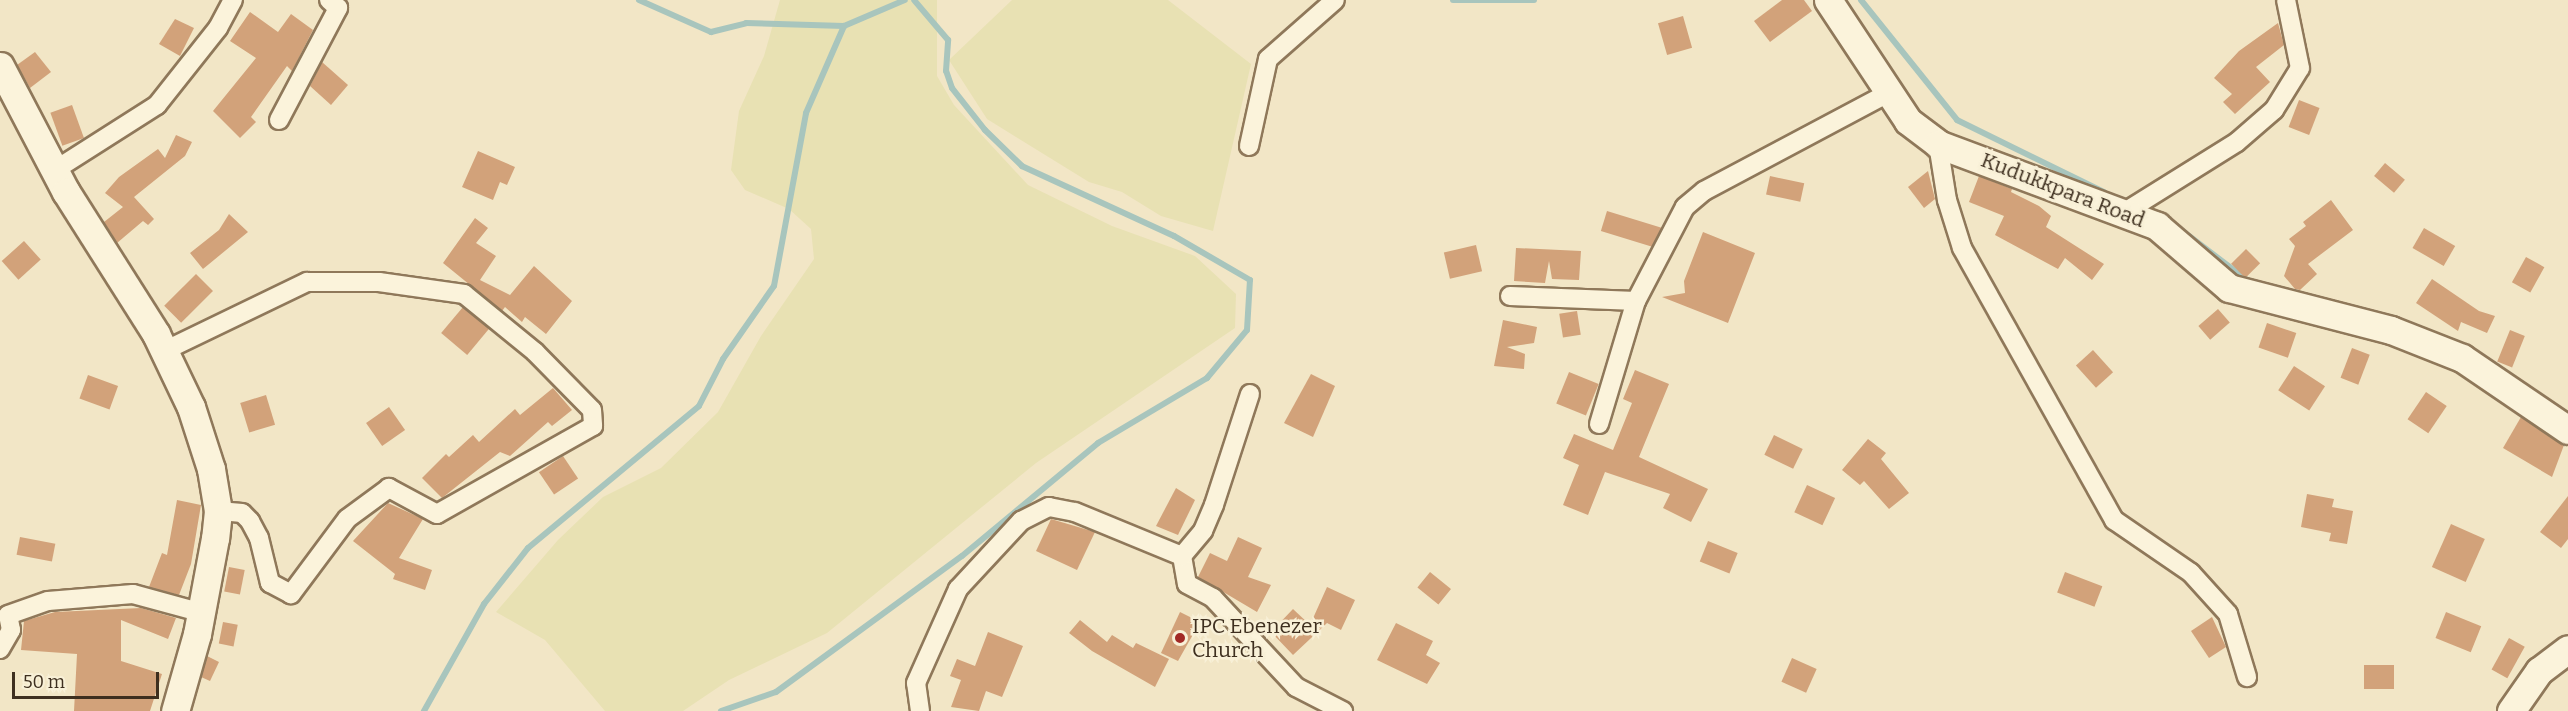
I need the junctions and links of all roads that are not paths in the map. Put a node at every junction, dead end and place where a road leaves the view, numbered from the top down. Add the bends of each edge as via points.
1 (233, 0) edge
2 (329, 0) edge
3 (1335, 0) edge
4 (1828, 0) edge
5 (2286, 0) edge
6 (0, 66) edge
7 (1888, 93) junction
8 (279, 120) dead end
9 (1938, 144) junction
10 (1249, 146) dead end
11 (55, 170) junction
12 (2125, 212) junction
13 (1510, 296) dead end
14 (1636, 301) junction
15 (164, 351) junction
16 (1250, 394) dead end
17 (1599, 424) dead end
18 (2568, 430) edge
19 (218, 511) junction
20 (1182, 556) junction
21 (199, 612) junction
22 (2568, 649) edge
23 (0, 650) edge
24 (2247, 677) dead end
25 (175, 711) edge
26 (920, 711) edge
27 (1343, 711) edge
28 (2511, 711) edge

1 - 11 street via 219,28 157,105
2 - 8 street via 338,8
3 - 10 street via 1268,59
4 - 7 street, Kudukkpara Road
5 - 12 street via 2300,68 2274,110 2237,142
6 - 11 street
7 - 9 street, Kudukkpara Road via 1908,121
7 - 14 street via 1704,191 1685,207
9 - 12 street, Kudukkpara Road
9 - 24 street via 1947,200 1962,248 2108,510 2114,520 2191,573 2228,614
11 - 15 street
12 - 18 street, Kudukkpara Road via 2157,226 2229,288 2391,330 2462,358
13 - 14 street
14 - 17 street
15 - 19 street via 191,407 211,469
15 - 19 street via 307,282 379,282 454,292 464,294 535,352 592,410 593,426 437,514 389,488 347,519 291,594 270,583 259,538 250,521 242,513
16 - 20 street via 1214,505 1203,531
19 - 21 street
20 - 26 street via 1075,512 1049,507 1021,521 958,589 916,683
20 - 27 street via 1187,584 1213,598 1262,655 1296,687
21 - 23 street via 133,594 48,601 8,615 11,630
21 - 25 street
22 - 28 street via 2539,671

